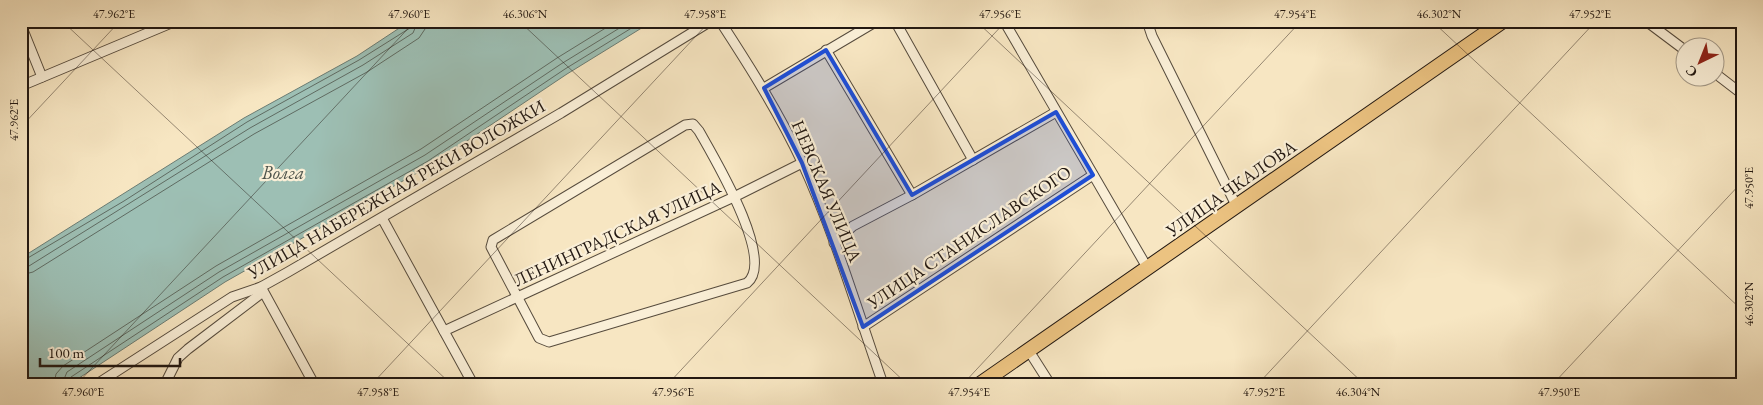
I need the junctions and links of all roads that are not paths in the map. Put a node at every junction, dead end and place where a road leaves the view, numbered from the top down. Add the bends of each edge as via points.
1 (176, 21) edge
2 (710, 21) edge
3 (720, 21) edge
4 (877, 21) edge
5 (895, 21) edge
6 (1004, 21) edge
7 (1148, 21) edge
8 (1503, 21) edge
9 (1646, 21) edge
10 (21, 26) edge
11 (1676, 44) edge
12 (826, 50) junction
13 (42, 77) junction
14 (1726, 82) edge
15 (21, 86) edge
16 (764, 88) junction
17 (1742, 94) edge
18 (1056, 112) junction
19 (973, 160) junction
20 (802, 163) junction
21 (1093, 175) junction
22 (912, 195) junction
23 (736, 196) junction
24 (1236, 207) junction
25 (382, 218) junction
26 (834, 243) junction
27 (1148, 269) junction
28 (262, 290) junction
29 (517, 296) junction
30 (863, 327) junction
31 (444, 331) junction
32 (1029, 351) junction
33 (98, 384) edge
34 (165, 384) edge
35 (314, 384) edge
36 (473, 384) edge
37 (883, 384) edge
38 (980, 384) edge
39 (1050, 384) edge

1 - 13 street
2 - 25 street, УЛИЦА НАБЕРЕЖНАЯ РЕКИ ВОЛОЖКИ
3 - 16 street, НЕВСКАЯ УЛИЦА
4 - 12 street
5 - 19 street
6 - 18 street
7 - 24 street via 1152,36
8 - 24 main road, УЛИЦА ЧКАЛОВА
9 - 11 street
10 - 13 street
12 - 16 street
12 - 22 street
13 - 15 street
14 - 17 street
16 - 20 street, НЕВСКАЯ УЛИЦА
18 - 19 street
18 - 21 street
19 - 22 street
20 - 23 street, ЛЕНИНГРАДСКАЯ УЛИЦА
20 - 26 street, НЕВСКАЯ УЛИЦА
21 - 27 street
21 - 30 street, УЛИЦА СТАНИСЛАВСКОГО
22 - 26 street via 853,226
23 - 29 street, ЛЕНИНГРАДСКАЯ УЛИЦА
23 - 29 street via 756,261 755,273 747,283 549,342 537,336
23 - 29 street via 699,130 692,124 685,125 493,240 491,247
24 - 27 main road, УЛИЦА ЧКАЛОВА
25 - 28 street, УЛИЦА НАБЕРЕЖНАЯ РЕКИ ВОЛОЖКИ
25 - 31 street
26 - 30 street, НЕВСКАЯ УЛИЦА
27 - 32 main road, УЛИЦА ЧКАЛОВА
28 - 33 street, УЛИЦА НАБЕРЕЖНАЯ РЕКИ ВОЛОЖКИ via 232,297
28 - 34 street via 188,348 178,358
28 - 35 street
29 - 31 street, ЛЕНИНГРАДСКАЯ УЛИЦА
30 - 37 street, НЕВСКАЯ УЛИЦА
31 - 36 street
32 - 38 main road, УЛИЦА ЧКАЛОВА
32 - 39 street

